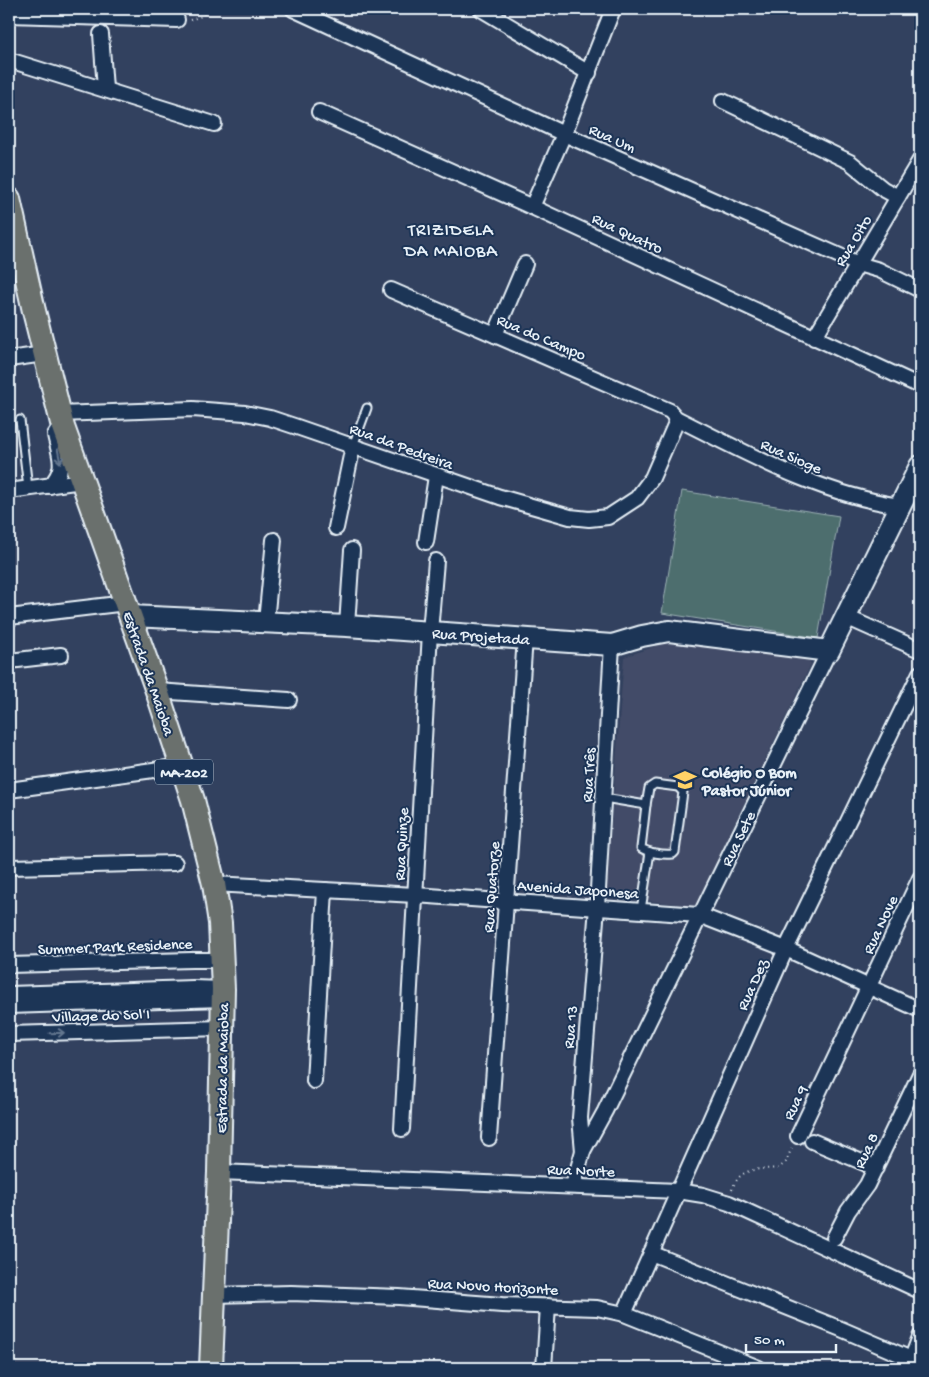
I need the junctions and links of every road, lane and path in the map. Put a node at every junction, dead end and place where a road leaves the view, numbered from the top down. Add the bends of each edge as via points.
1 (208, 9) edge
2 (294, 9) edge
3 (481, 9) edge
4 (613, 9) edge
5 (175, 14) edge
6 (9, 16) edge
7 (102, 34) dead end
8 (9, 60) edge
9 (589, 73) junction
10 (105, 89) junction
11 (723, 101) dead end
12 (320, 112) dead end
13 (214, 124) dead end
14 (564, 134) junction
15 (920, 162) edge
16 (898, 197) junction
17 (9, 199) edge
18 (532, 206) junction
19 (14, 240) edge
20 (525, 264) dead end
21 (858, 264) junction
22 (391, 290) dead end
23 (920, 290) edge
24 (495, 335) junction
25 (814, 338) junction
26 (44, 354) junction
27 (9, 359) edge
28 (920, 386) edge
29 (367, 408) dead end
30 (676, 418) junction
31 (20, 420) dead end
32 (61, 420) junction
33 (353, 446) junction
34 (920, 466) edge
35 (436, 476) junction
36 (82, 481) junction
37 (50, 486) junction
38 (28, 488) junction
39 (9, 491) edge
40 (900, 506) junction
41 (336, 528) dead end
42 (274, 540) dead end
43 (426, 542) dead end
44 (352, 550) dead end
45 (436, 561) dead end
46 (128, 610) junction
47 (9, 617) edge
48 (846, 617) junction
49 (266, 622) junction
50 (347, 626) junction
51 (430, 632) junction
52 (525, 638) junction
53 (612, 645) junction
54 (920, 650) edge
55 (828, 651) junction
56 (61, 655) dead end
57 (9, 660) edge
58 (920, 673) edge
59 (157, 691) junction
60 (289, 700) dead end
61 (182, 766) junction
62 (9, 790) edge
63 (604, 798) junction
64 (646, 805) junction
65 (650, 852) junction
66 (174, 863) dead end
67 (9, 866) edge
68 (920, 878) edge
69 (214, 884) junction
70 (325, 890) junction
71 (415, 895) junction
72 (507, 902) junction
73 (597, 907) junction
74 (641, 910) junction
75 (699, 915) junction
76 (786, 949) junction
77 (222, 960) junction
78 (9, 965) edge
79 (869, 986) junction
80 (9, 994) edge
81 (222, 994) junction
82 (9, 1006) edge
83 (920, 1010) edge
84 (222, 1028) junction
85 (9, 1034) edge
86 (920, 1074) edge
87 (314, 1081) dead end
88 (402, 1129) dead end
89 (798, 1136) joint
90 (489, 1138) dead end
91 (812, 1141) dead end
92 (583, 1151) junction
93 (876, 1168) junction
94 (219, 1172) junction
95 (573, 1186) junction
96 (678, 1191) junction
97 (729, 1203) junction
98 (834, 1238) dead end
99 (650, 1253) junction
100 (919, 1287) edge
101 (214, 1295) junction
102 (548, 1306) junction
103 (624, 1314) junction
104 (920, 1337) edge
105 (910, 1364) edge
106 (211, 1368) edge
107 (544, 1368) edge
108 (759, 1368) edge

1 - 5 path via 192,20
2 - 14 street, Rua Um
3 - 9 street
4 - 9 street
5 - 6 street
7 - 10 street
8 - 10 street
9 - 14 street
10 - 13 street
11 - 16 street via 850,162
12 - 18 street, Rua Quatro
14 - 18 street
14 - 21 street, Rua Um
15 - 16 street, Rua Oito
16 - 21 street, Rua Oito
17 - 19 main road, Estrada da Maioba / MA-202
18 - 25 street, Rua Quatro
19 - 26 main road, Estrada da Maioba / MA-202
20 - 24 street
21 - 23 street, Rua Um via 879,270
21 - 25 street, Rua Oito
22 - 24 street, Rua do Campo
24 - 30 street, Rua do Campo via 670,412
25 - 28 street, Rua Quatro
26 - 27 street
26 - 32 main road, Estrada da Maioba / MA-202
29 - 33 lane
30 - 35 street, Rua da Pedreira via 652,478 637,498 608,516 590,519 570,517
30 - 40 street, Rua Sioge via 819,486 861,499
31 - 38 lane
32 - 33 street, Rua da Pedreira via 193,409 245,413 270,418
32 - 36 main road, Estrada da Maioba / MA-202
32 -> 37 street via 55,435 61,470
33 - 35 street, Rua da Pedreira
33 - 41 street
34 - 40 street, Rua Sete
35 - 43 street
36 - 37 street
36 - 46 main road, Estrada da Maioba / MA-202
37 - 38 street
38 - 39 street
40 - 48 street, Rua Sete
42 - 49 street
44 - 50 street
45 - 51 street, Rua Quinze
46 - 47 street
46 - 49 street, Rua Projetada
46 - 59 main road, Estrada da Maioba / MA-202
48 - 54 street
48 - 55 street, Rua Sete
49 - 50 street, Rua Projetada
50 - 51 street, Rua Projetada
51 - 52 street, Rua Projetada
51 - 71 street, Rua Quinze
52 - 53 street, Rua Projetada
52 - 72 street, Rua Quatorze
53 - 55 street, Rua Projetada via 669,631
53 - 63 street, Rua Três
55 - 75 street, Rua Sete
56 - 57 street
58 - 76 street, Rua Dez
59 - 60 street
59 - 61 main road, Estrada da Maioba / MA-202
61 - 62 street
61 - 69 main road, Estrada da Maioba / MA-202
63 - 64 lane
63 - 73 street, Rua Três
64 - 65 lane via 641,844 643,850
64 - 65 lane via 652,785 678,787 683,792 675,852
65 - 74 lane
66 - 67 street
68 - 79 street, Rua Nove
69 - 70 street, Avenida Japonesa
69 - 77 main road, Estrada da Maioba / MA-202
70 - 71 street, Avenida Japonesa
70 - 87 street
71 - 72 street, Avenida Japonesa
71 - 88 street, Rua Quinze
72 - 73 street, Avenida Japonesa
72 - 90 street, Rua Quatorze
73 - 74 street, Avenida Japonesa
73 - 92 street, Rua 13 via 580,1118
74 - 75 street, Avenida Japonesa
75 - 76 street, Avenida Japonesa
75 - 92 street, Rua Sete
76 - 79 street, Avenida Japonesa
76 - 96 street, Rua Dez
77 - 78 street, Summer Park Residence
77 - 81 main road, Estrada da Maioba / MA-202
79 - 83 street, Avenida Japonesa
79 - 89 street, Rua 9
80 - 81 street via 193,988
81 - 82 street, Village do Sol I via 193,1000
81 - 84 main road, Estrada da Maioba / MA-202
85 -> 84 street, Village do Sol I
84 - 94 main road, Estrada da Maioba / MA-202
86 - 93 street, Rua 8
89 - 97 path, Rua 9 via 779,1168 744,1172 739,1176
91 - 93 street
92 - 95 street, Rua Sete
93 - 98 street, Rua 8
94 - 95 street, Rua Norte
94 - 101 main road, Estrada da Maioba / MA-202
95 - 96 street, Rua Norte
96 - 97 street, Rua Norte
96 - 99 street, Rua Dez
97 - 100 street, Rua Norte
99 - 103 street, Rua Dez
99 - 105 street via 841,1329
101 - 102 street, Rua Novo Horizonte via 291,1293
101 - 106 main road, Estrada da Maioba / MA-202
102 - 103 street, Rua Novo Horizonte via 597,1308
102 - 107 street
103 - 108 street, Rua Novo Horizonte
104 - 105 street

